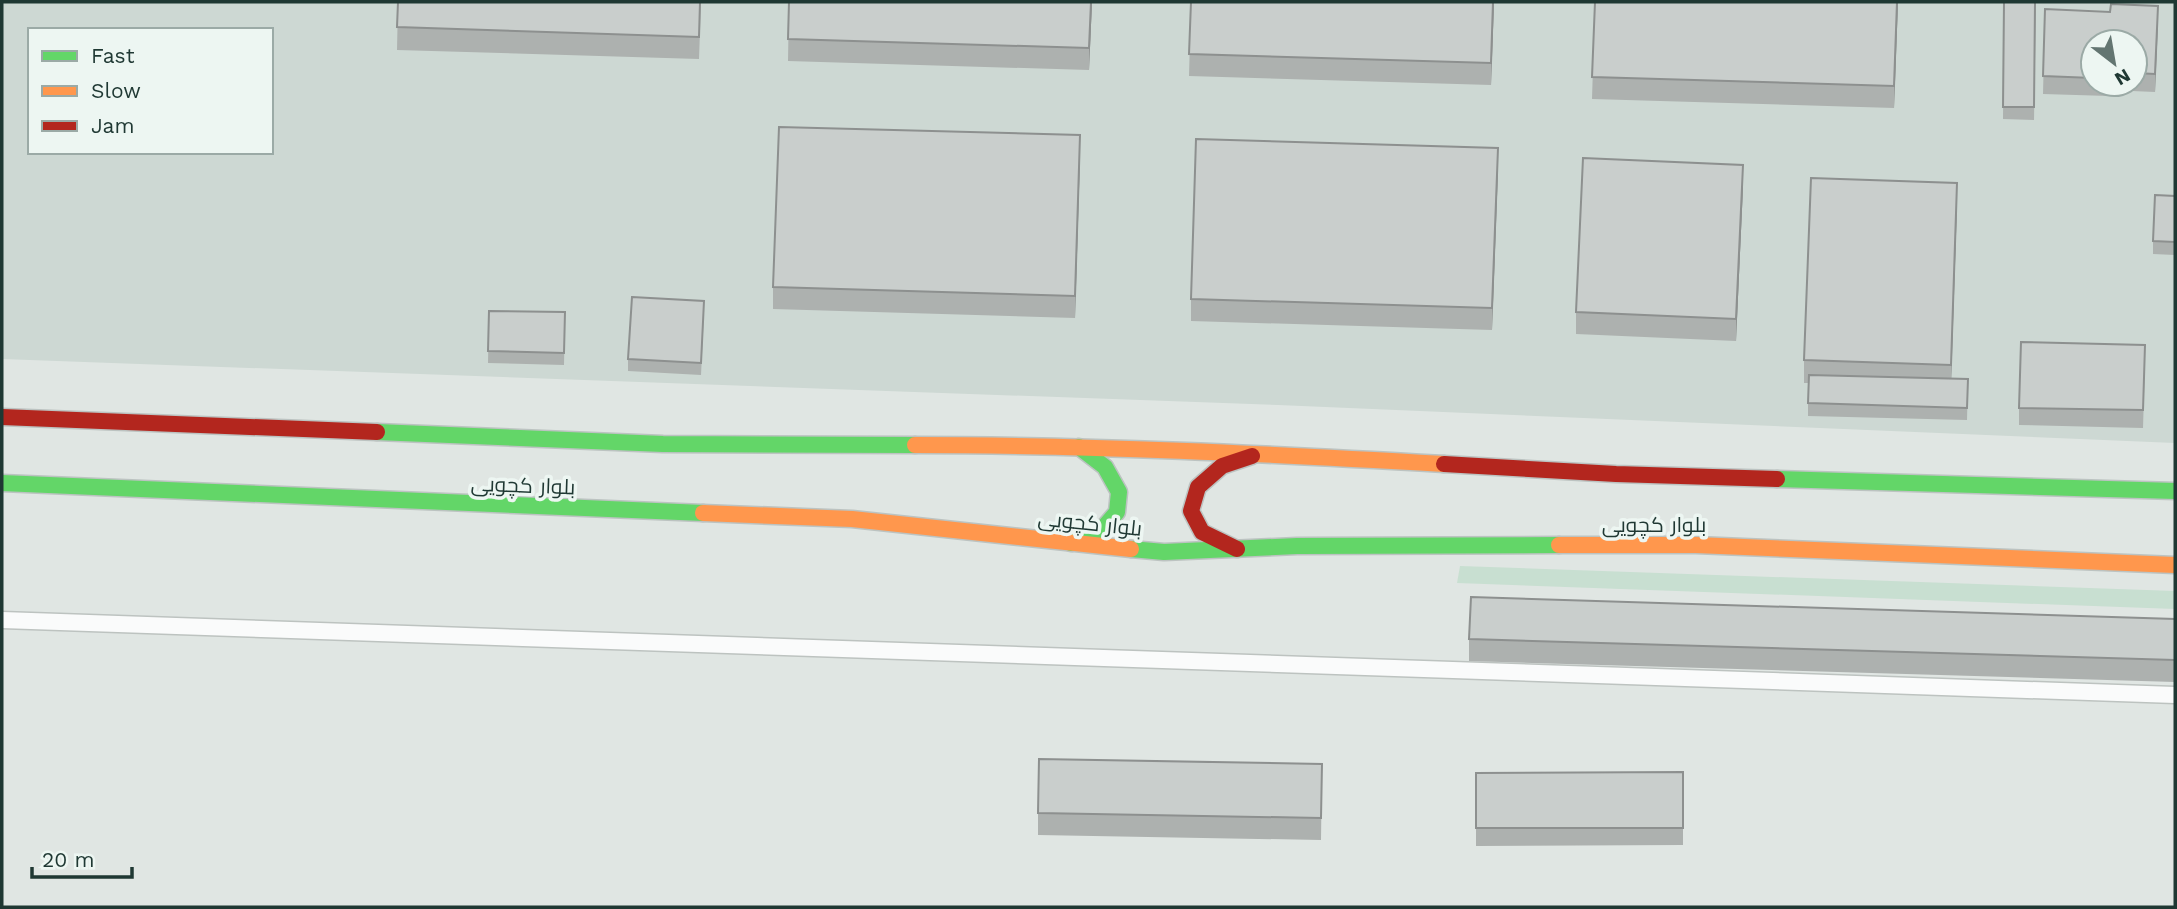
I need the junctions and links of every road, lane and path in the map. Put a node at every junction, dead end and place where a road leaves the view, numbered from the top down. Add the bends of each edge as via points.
1 (2, 417) edge
2 (1079, 447) junction
3 (1257, 455) junction
4 (2, 483) edge
5 (2175, 491) edge
6 (1071, 543) junction
7 (1237, 549) junction
8 (2175, 565) edge
9 (2, 620) edge
10 (2175, 695) edge

1 - 2 main road via 663,444
2 - 3 main road
2 - 6 main road via 1105,467 1119,492 1117,512 1099,533
3 - 5 main road via 1616,474
3 - 7 main road via 1222,466 1198,487 1191,511 1202,532
4 - 6 main road, بلوار کچویی via 852,519
6 - 7 main road, بلوار کچویی via 1164,552
7 - 8 main road, بلوار کچویی via 1696,544
9 - 10 lane

